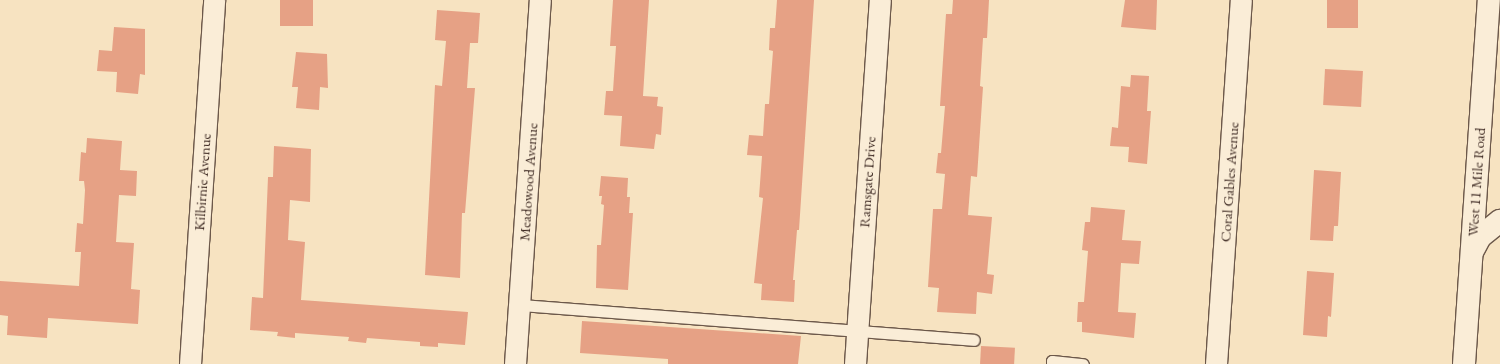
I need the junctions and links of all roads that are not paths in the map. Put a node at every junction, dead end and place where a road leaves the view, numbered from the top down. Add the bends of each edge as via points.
1 (214, 0) edge
2 (540, 0) edge
3 (880, 0) edge
4 (1241, 0) edge
5 (1489, 0) edge
6 (1497, 0) edge
7 (1500, 50) edge
8 (1500, 221) edge
9 (1471, 254) junction
10 (520, 304) junction
11 (857, 330) junction
12 (974, 340) dead end
13 (190, 364) edge
14 (515, 364) edge
15 (855, 364) edge
16 (1052, 364) edge
17 (1083, 364) edge
18 (1216, 364) edge
19 (1464, 364) edge

1 - 13 street, Kilbirnie Avenue
2 - 10 street, Meadowood Avenue
3 - 11 street, Ramsgate Drive
4 - 18 street, Coral Gables Avenue
5 - 9 main road, West 11 Mile Road
6 - 7 main road
8 - 9 main road via 1480,237
9 - 19 main road, West 11 Mile Road
10 - 11 lane
10 - 14 street, Meadowood Avenue
11 - 12 lane
11 - 15 street, Ramsgate Drive
16 - 17 lane

